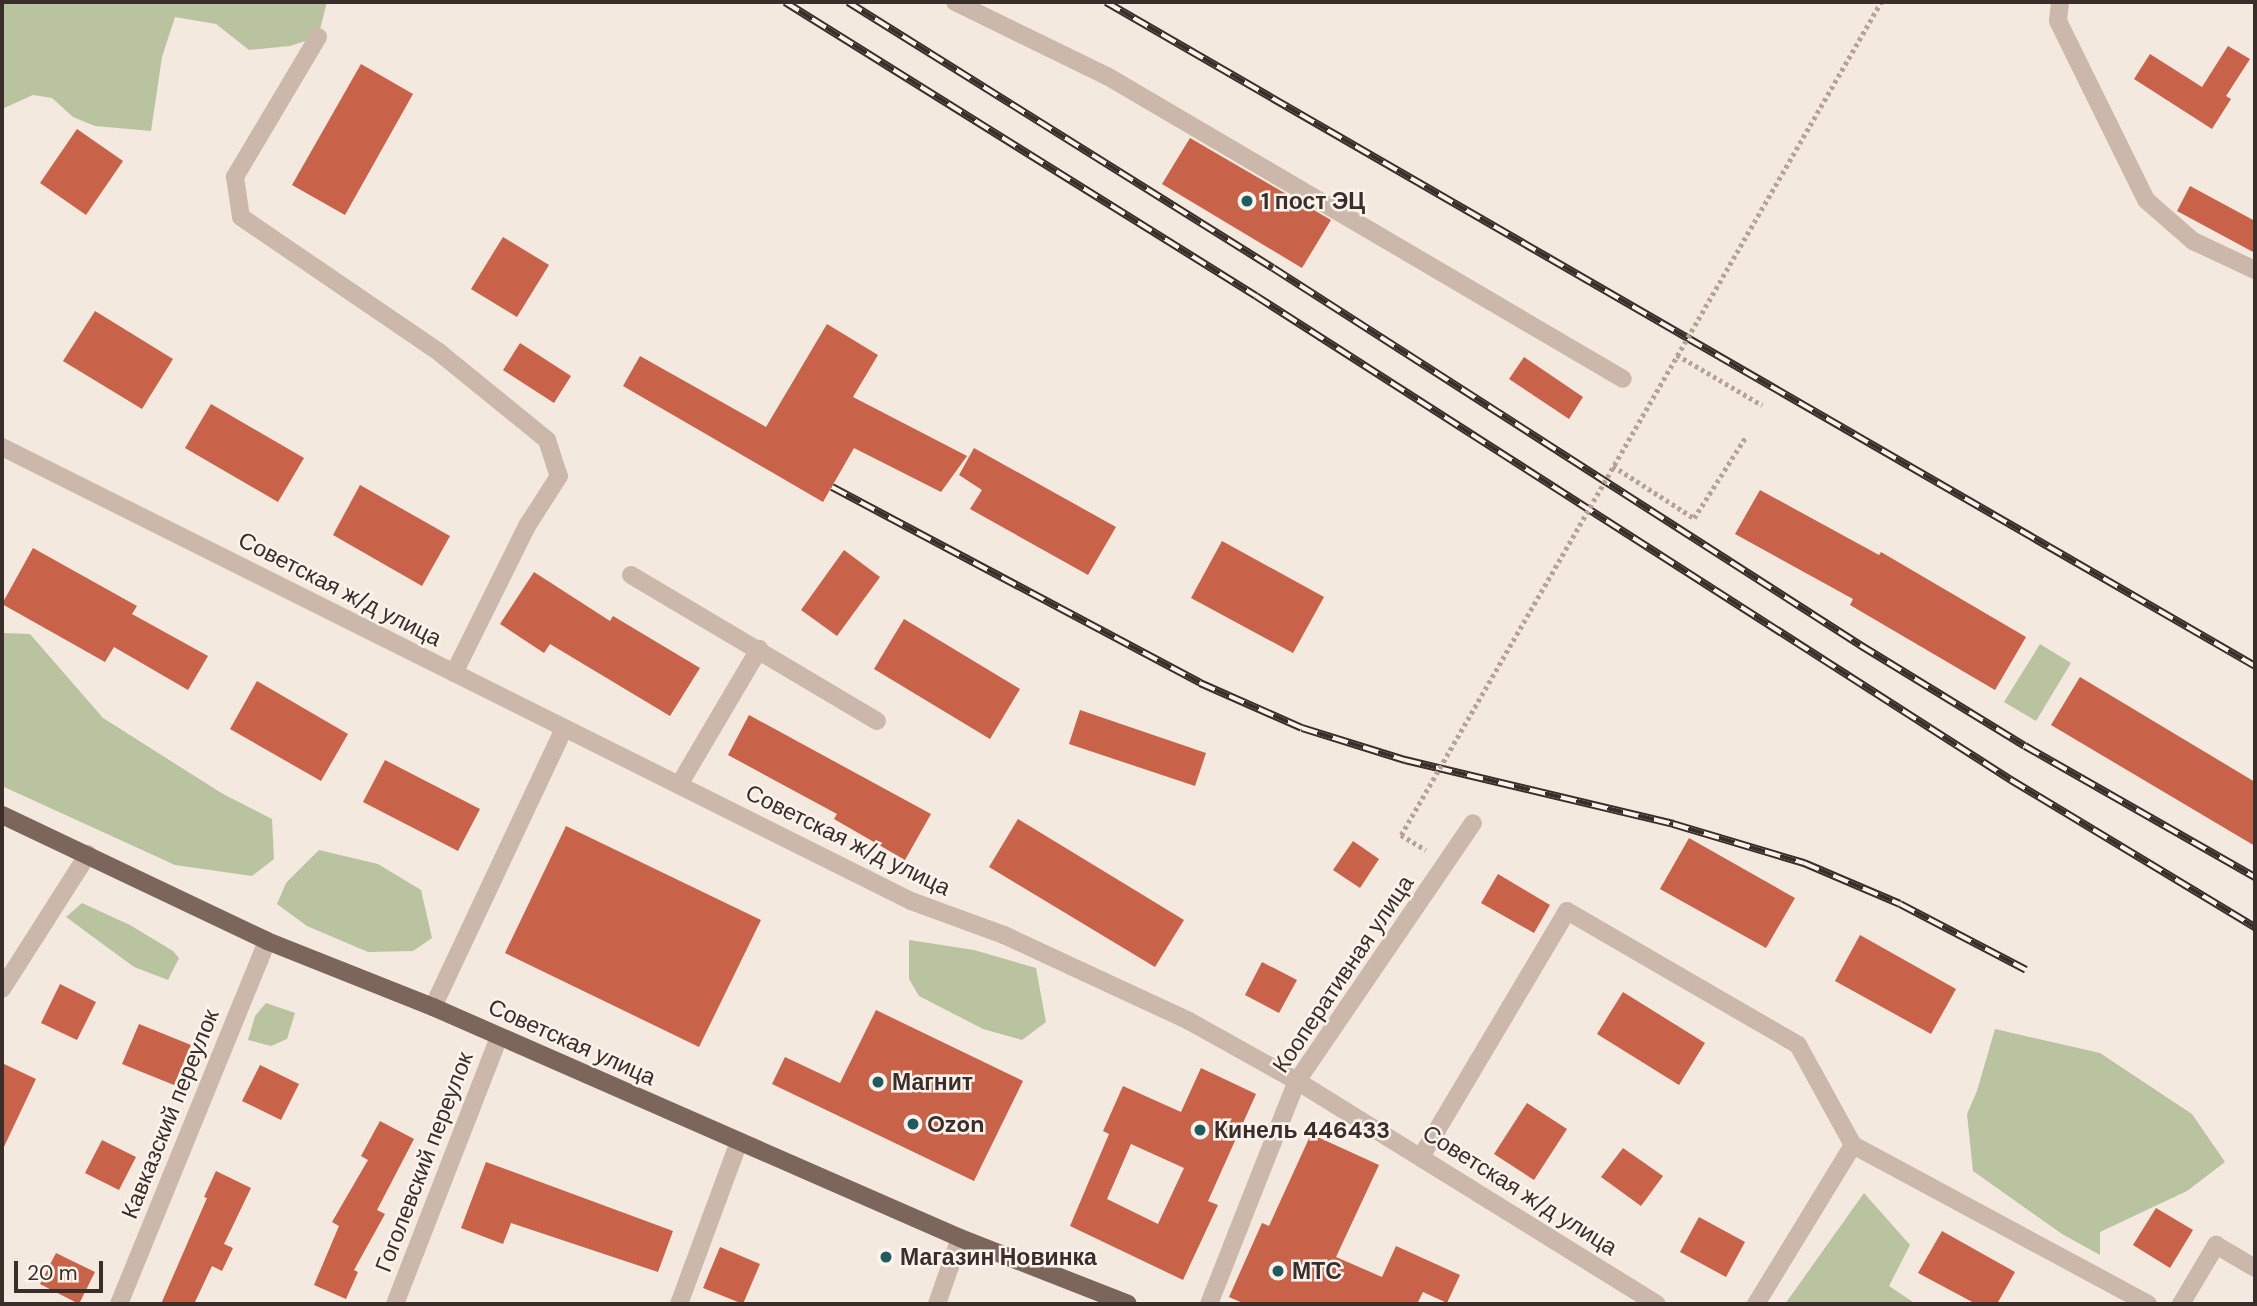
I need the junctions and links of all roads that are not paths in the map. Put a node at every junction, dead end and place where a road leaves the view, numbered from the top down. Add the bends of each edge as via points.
1 (955, 2) edge
2 (2060, 2) edge
3 (317, 37) dead end
4 (2255, 270) edge
5 (1623, 379) dead end
6 (2, 447) edge
7 (631, 575) dead end
8 (759, 649) junction
9 (454, 673) junction
10 (877, 721) dead end
11 (564, 728) junction
12 (679, 785) junction
13 (2, 815) edge
14 (1473, 823) dead end
15 (88, 854) junction
16 (267, 941) junction
17 (2, 989) edge
18 (433, 1007) junction
19 (499, 1037) junction
20 (1297, 1081) junction
21 (739, 1142) junction
22 (1853, 1145) junction
23 (1421, 1157) junction
24 (960, 1238) junction
25 (2255, 1268) edge
26 (119, 1304) edge
27 (396, 1304) edge
28 (679, 1304) edge
29 (937, 1304) edge
30 (1128, 1304) edge
31 (1209, 1304) edge
32 (1657, 1304) edge
33 (1756, 1304) edge
34 (2148, 1304) edge
35 (2181, 1304) edge

1 - 5 street via 1107,76
2 - 4 street via 2058,21 2146,200 2193,241
3 - 9 street via 235,177 241,217 440,353 537,431 547,440 559,475 527,526
6 - 9 street, Советская ж/д улица
7 - 8 street
8 - 10 street
8 - 12 street
9 - 11 street, Советская ж/д улица
11 - 12 street, Советская ж/д улица
11 - 18 street
12 - 20 street, Советская ж/д улица via 911,901 1004,935 1189,1021
13 - 15 main road, Советская улица
14 - 20 street, Кооперативная улица via 1438,861
15 - 16 main road, Советская улица
15 - 17 street
16 - 18 main road, Советская улица
16 - 26 street, Кавказский переулок
18 - 19 main road, Советская улица
19 - 21 main road, Советская улица
19 - 27 street, Гоголевский переулок
20 - 23 street, Советская ж/д улица
20 - 31 street, Кооперативная улица
21 - 24 main road, Советская улица
21 - 28 street
22 - 23 street via 1798,1045 1567,911
22 - 33 street
22 - 34 street
23 - 32 street, Советская ж/д улица
24 - 29 street
24 - 30 main road, Советская улица
25 - 35 street via 2216,1245

